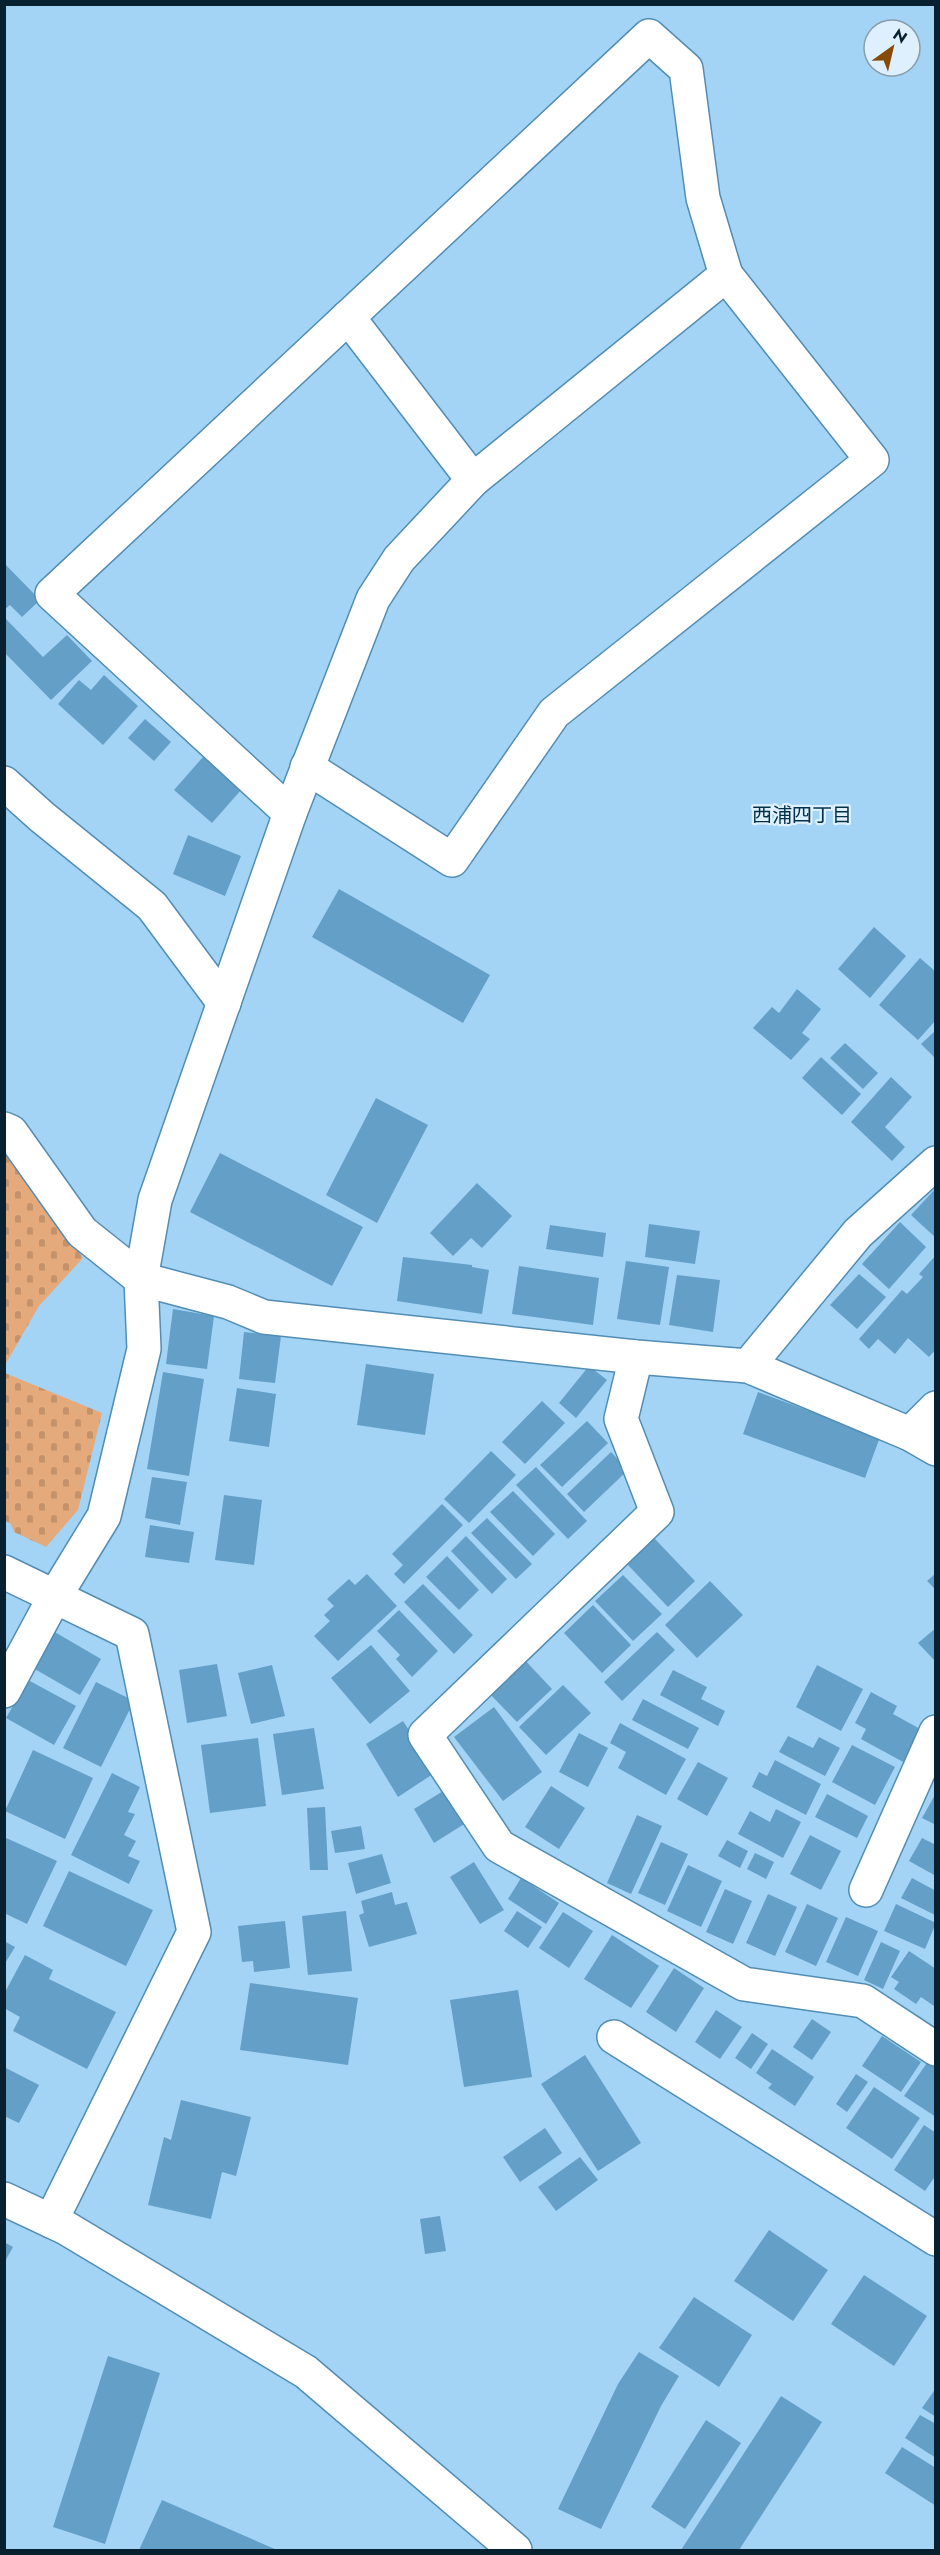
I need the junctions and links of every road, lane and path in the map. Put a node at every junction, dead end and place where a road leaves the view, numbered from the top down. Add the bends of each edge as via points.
1 (726, 275) junction
2 (348, 317) junction
3 (473, 480) junction
4 (307, 767) junction
5 (4, 783) edge
6 (290, 813) junction
7 (224, 1003) junction
8 (4, 1129) edge
9 (936, 1163) edge
10 (141, 1279) junction
11 (636, 1358) junction
12 (748, 1366) junction
13 (936, 1408) edge
14 (923, 1441) edge
15 (4, 1572) edge
16 (54, 1596) junction
17 (4, 1691) edge
18 (936, 1732) edge
19 (866, 1890) dead end
20 (614, 2037) dead end
21 (936, 2049) edge
22 (4, 2199) edge
23 (51, 2221) junction
24 (936, 2239) edge
25 (515, 2550) edge

1 - 2 street via 703,198 686,69 649,36
1 - 3 street
1 - 4 street via 872,460 554,713 452,860
2 - 3 street
2 - 6 street via 52,594
3 - 4 street via 399,559 373,599
4 - 6 street
5 - 7 street via 152,906
6 - 7 street
7 - 10 street via 155,1200
8 - 10 street via 11,1132 82,1232
9 - 12 street via 858,1233
10 - 11 street via 228,1302 264,1317
10 - 16 street via 144,1349 104,1516
11 - 12 street
11 - 21 street via 621,1419 657,1512 425,1735 499,1846 744,1984 863,2001
12 - 14 street
13 - 14 street
15 - 16 street
16 - 17 street
16 - 23 street via 132,1634 194,1932
18 - 19 street
20 - 24 street
22 - 23 street
23 - 25 street via 306,2372

